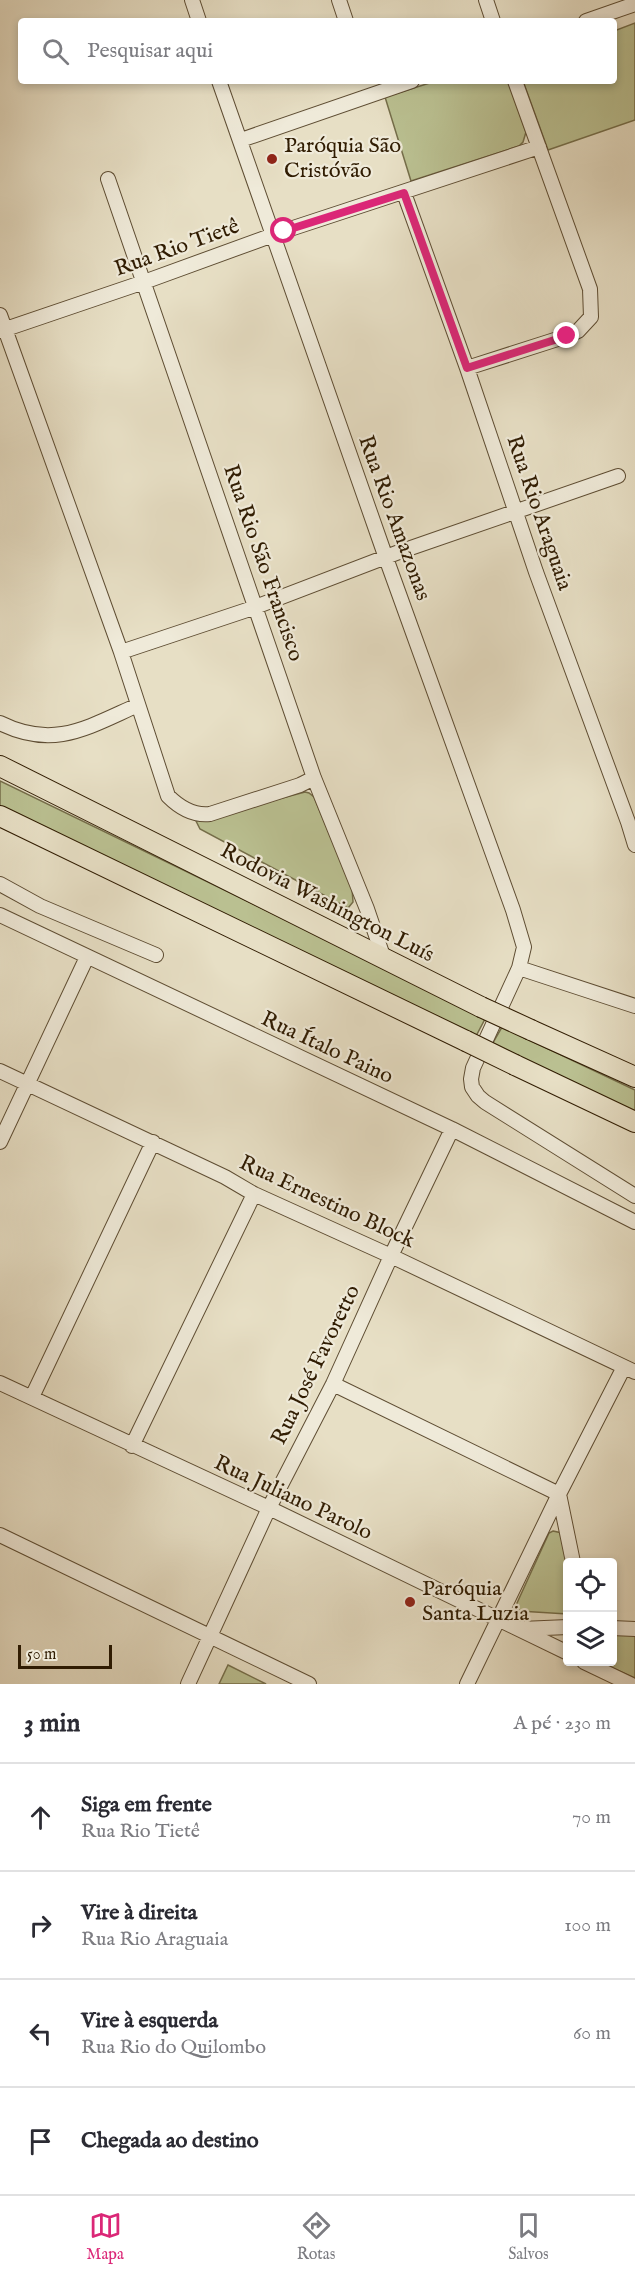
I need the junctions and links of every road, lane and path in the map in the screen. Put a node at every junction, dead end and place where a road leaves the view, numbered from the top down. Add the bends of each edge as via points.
1 (192, 0) edge
2 (339, 0) edge
3 (486, 0) edge
4 (633, 3) edge
5 (198, 18) edge
6 (345, 18) edge
7 (491, 18) edge
8 (594, 18) edge
9 (220, 84) edge
10 (368, 84) edge
11 (403, 84) edge
12 (516, 84) edge
13 (373, 94) junction
14 (241, 140) junction
15 (538, 147) junction
16 (108, 179) dead end
17 (404, 193) junction
18 (272, 236) junction
19 (144, 282) junction
20 (0, 315) edge
21 (3, 330) edge
22 (467, 368) junction
23 (618, 476) dead end
24 (515, 511) junction
25 (386, 558) junction
26 (256, 606) junction
27 (121, 652) junction
28 (138, 705) junction
29 (3, 724) edge
30 (0, 766) edge
31 (314, 778) junction
32 (0, 816) edge
33 (635, 845) edge
34 (0, 884) edge
35 (0, 915) edge
36 (156, 954) dead end
37 (87, 957) junction
38 (384, 959) junction
39 (519, 968) junction
40 (635, 1006) edge
41 (0, 1071) edge
42 (635, 1076) edge
43 (28, 1084) junction
44 (629, 1120) edge
45 (452, 1129) junction
46 (0, 1142) edge
47 (153, 1142) junction
48 (254, 1194) junction
49 (635, 1196) edge
50 (635, 1222) edge
51 (391, 1256) junction
52 (629, 1370) edge
53 (0, 1383) edge
54 (333, 1384) junction
55 (32, 1397) junction
56 (132, 1446) junction
57 (559, 1494) junction
58 (269, 1508) junction
59 (0, 1535) edge
60 (572, 1558) edge
61 (499, 1619) junction
62 (563, 1628) edge
63 (617, 1628) edge
64 (519, 1629) junction
65 (635, 1629) edge
66 (211, 1637) junction
67 (563, 1651) edge
68 (592, 1666) edge
69 (188, 1684) edge
70 (309, 1684) edge
71 (467, 1684) edge
72 (630, 1684) edge

1 - 5 street
2 - 6 street
3 - 7 street
4 - 8 street
9 - 14 street, Rua Rio Amazonas
10 - 13 street
11 - 13 street
12 - 15 street
13 - 14 street
14 - 18 street, Rua Rio Amazonas
15 - 17 street, Rua Rio Tietê
15 - 22 street via 590,288 591,317 578,331 550,343
16 - 19 street, Rua Rio São Francisco
17 - 18 street, Rua Rio Tietê
17 - 22 street, Rua Rio Araguaia
18 - 19 street, Rua Rio Tietê
18 - 25 street, Rua Rio Amazonas
19 - 21 street, Rua Rio Tietê
19 - 26 street, Rua Rio São Francisco
20 - 21 street
21 - 27 street
22 - 24 street, Rua Rio Araguaia
23 - 24 street
24 - 25 street
24 - 33 street, Rua Rio Araguaia
25 - 26 street
25 - 39 street, Rua Rio Amazonas via 513,910 524,947
26 - 27 street
26 - 31 street, Rua Rio São Francisco
27 - 28 street
28 - 29 street via 73,733 47,736
28 - 31 street via 168,796 183,809 202,815 235,808
30 - 38 highway, Rodovia Washington Luís
31 - 38 street, Rua Rio São Francisco
32 - 44 highway, bridge
34 - 36 street via 40,906
35 - 37 street, Rua Ítalo Paino
37 - 43 street
37 - 45 street, Rua Ítalo Paino
38 - 42 highway, Rodovia Washington Luís, bridge
39 - 40 street
39 - 49 street via 472,1068 472,1087 478,1096 511,1119
41 - 43 street, Rua Ernestino Block
43 - 46 street
43 - 47 street, Rua Ernestino Block
45 - 50 street, Rua Ítalo Paino
45 - 51 street, Rua José Favoretto
47 - 48 street, Rua Ernestino Block
47 - 55 street
48 - 51 street, Rua Ernestino Block
48 - 56 street
51 - 52 street, Rua Ernestino Block
51 - 54 street, Rua José Favoretto
52 - 57 street
53 - 55 street, Rua Juliano Parolo
54 - 57 street
54 - 58 street, Rua José Favoretto
55 - 56 street, Rua Juliano Parolo
56 - 58 street, Rua Juliano Parolo
57 - 60 street
57 - 61 street
58 - 61 street, Rua Juliano Parolo
58 - 66 street, Rua José Favoretto
59 - 66 street
61 - 64 street, Rua Juliano Parolo
61 - 71 street
62 - 64 street
63 - 65 street
64 - 67 street, Rua Juliano Parolo
66 - 69 street, Rua José Favoretto
66 - 70 street
68 - 72 street

